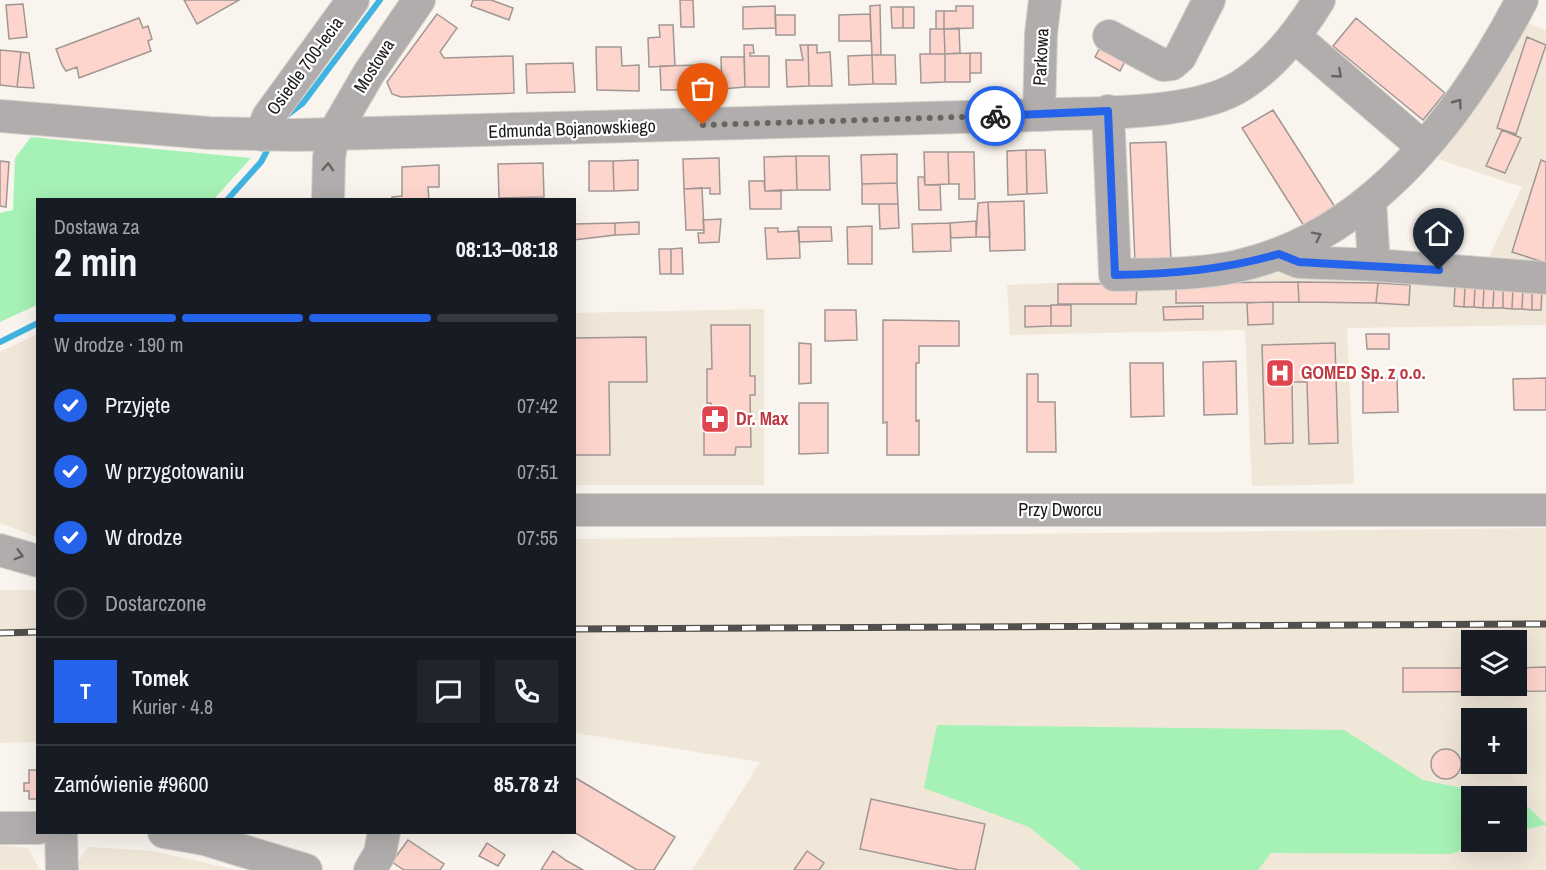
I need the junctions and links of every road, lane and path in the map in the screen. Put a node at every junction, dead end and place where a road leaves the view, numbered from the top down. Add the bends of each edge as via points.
1 (353, 0) edge
2 (419, 0) edge
3 (1045, 0) edge
4 (1209, 0) edge
5 (1319, 0) edge
6 (1522, 0) edge
7 (1109, 36) dead end
8 (1294, 36) junction
9 (1108, 111) junction
10 (1039, 115) junction
11 (0, 116) edge
12 (261, 135) junction
13 (333, 135) junction
14 (1423, 147) junction
15 (328, 198) edge
16 (1370, 200) junction
17 (1279, 254) junction
18 (1374, 265) junction
19 (1546, 278) edge
20 (576, 510) edge
21 (1546, 510) edge
22 (0, 550) edge
23 (36, 560) edge
24 (0, 828) edge
25 (36, 828) edge
26 (61, 834) edge
27 (175, 834) edge
28 (378, 835) edge
29 (62, 870) edge
30 (306, 870) edge
31 (370, 870) edge

1 - 12 street, Osiedle 700-lecia via 268,117
2 - 13 street, Mostowa
3 - 10 street, Parkowa
4 - 7 street via 1180,57 1172,64 1163,64
5 - 8 street, Edmunda Bojanowskiego
14 -> 6 street via 1495,51
8 - 9 street, Edmunda Bojanowskiego via 1241,86 1200,102
8 -> 14 street
9 - 10 street, Edmunda Bojanowskiego
9 - 17 street via 1115,275 1180,273
10 - 13 street, Edmunda Bojanowskiego
11 - 12 street, Edmunda Bojanowskiego
12 - 13 street, Edmunda Bojanowskiego
15 -> 13 street
14 - 16 street
17 -> 16 street via 1321,235
16 - 18 street
17 - 18 street via 1299,262
18 - 19 street
20 - 21 street, Przy Dworcu
22 -> 23 street
24 - 25 street
26 - 29 street
27 - 30 street
28 - 31 street

